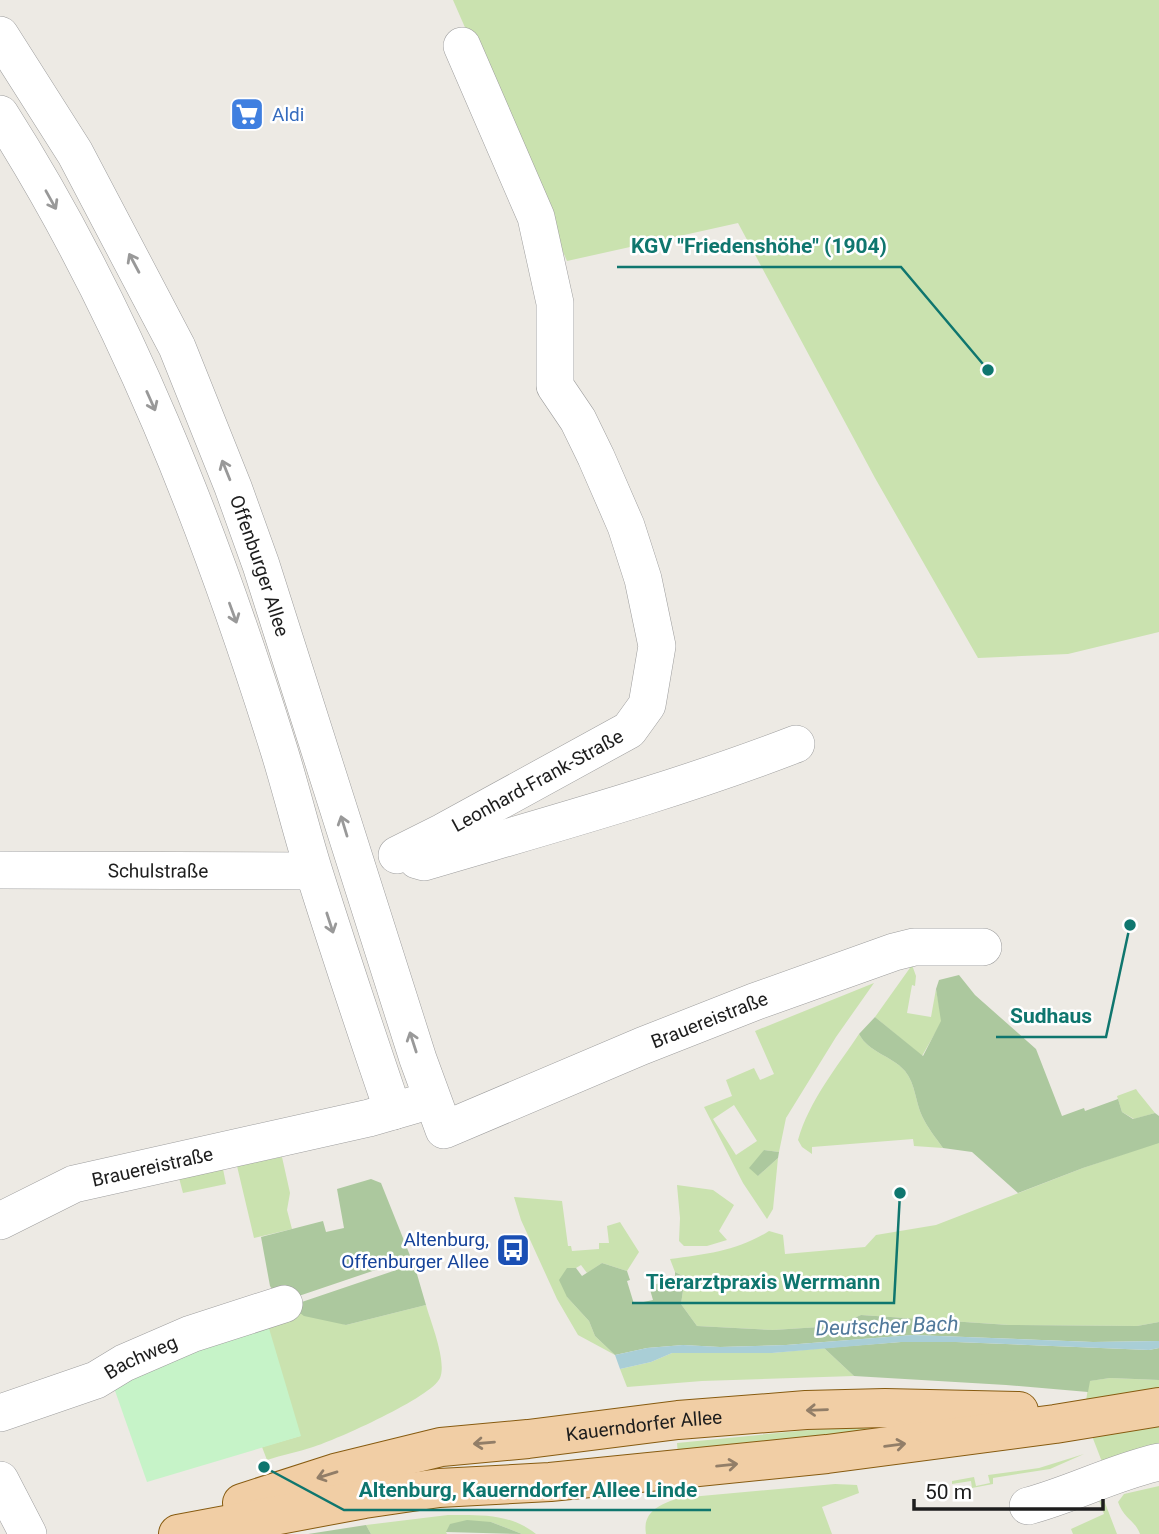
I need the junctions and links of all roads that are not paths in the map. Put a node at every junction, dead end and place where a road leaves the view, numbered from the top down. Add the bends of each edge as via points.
1 (0, 35) edge
2 (462, 46) dead end
3 (0, 114) edge
4 (123, 338) junction
5 (177, 347) junction
6 (796, 744) dead end
7 (397, 855) junction
8 (357, 867) junction
9 (0, 870) edge
10 (313, 871) junction
11 (983, 947) dead end
12 (393, 1111) junction
13 (438, 1115) junction
14 (0, 1221) edge
15 (285, 1304) dead end
16 (1159, 1407) edge
17 (0, 1413) edge
18 (1112, 1414) junction
19 (1159, 1462) edge
20 (0, 1480) edge
21 (1028, 1506) dead end
22 (185, 1533) edge
23 (28, 1534) edge

5 -> 1 street, Offenburger Allee via 75,153
2 - 7 street, Leonhard-Frank-Straße via 536,217 555,303 555,386 578,420 626,526 657,646 647,705 629,730
3 -> 4 street via 65,224
4 - 5 street via 154,349
4 -> 10 street via 165,432 229,601
8 -> 5 street, Offenburger Allee via 261,565
6 - 7 street, Leonhard-Frank-Straße via 628,803 424,862
7 - 8 street, Leonhard-Frank-Straße
13 -> 8 street, Offenburger Allee
9 - 10 street, Schulstraße
10 -> 12 street
11 - 13 street, Brauereistraße via 914,947 894,952 642,1046
12 - 13 street, Brauereistraße
12 - 14 street, Brauereistraße via 74,1184
15 - 17 street, Bachweg via 191,1334 96,1380
16 - 18 main road, Kauerndorfer Allee
22 -> 18 main road, Kauerndorfer Allee via 450,1486 550,1482 738,1464
18 -> 22 main road, Kauerndorfer Allee via 806,1410 441,1447 274,1491 221,1511
19 - 21 street
20 - 23 street

